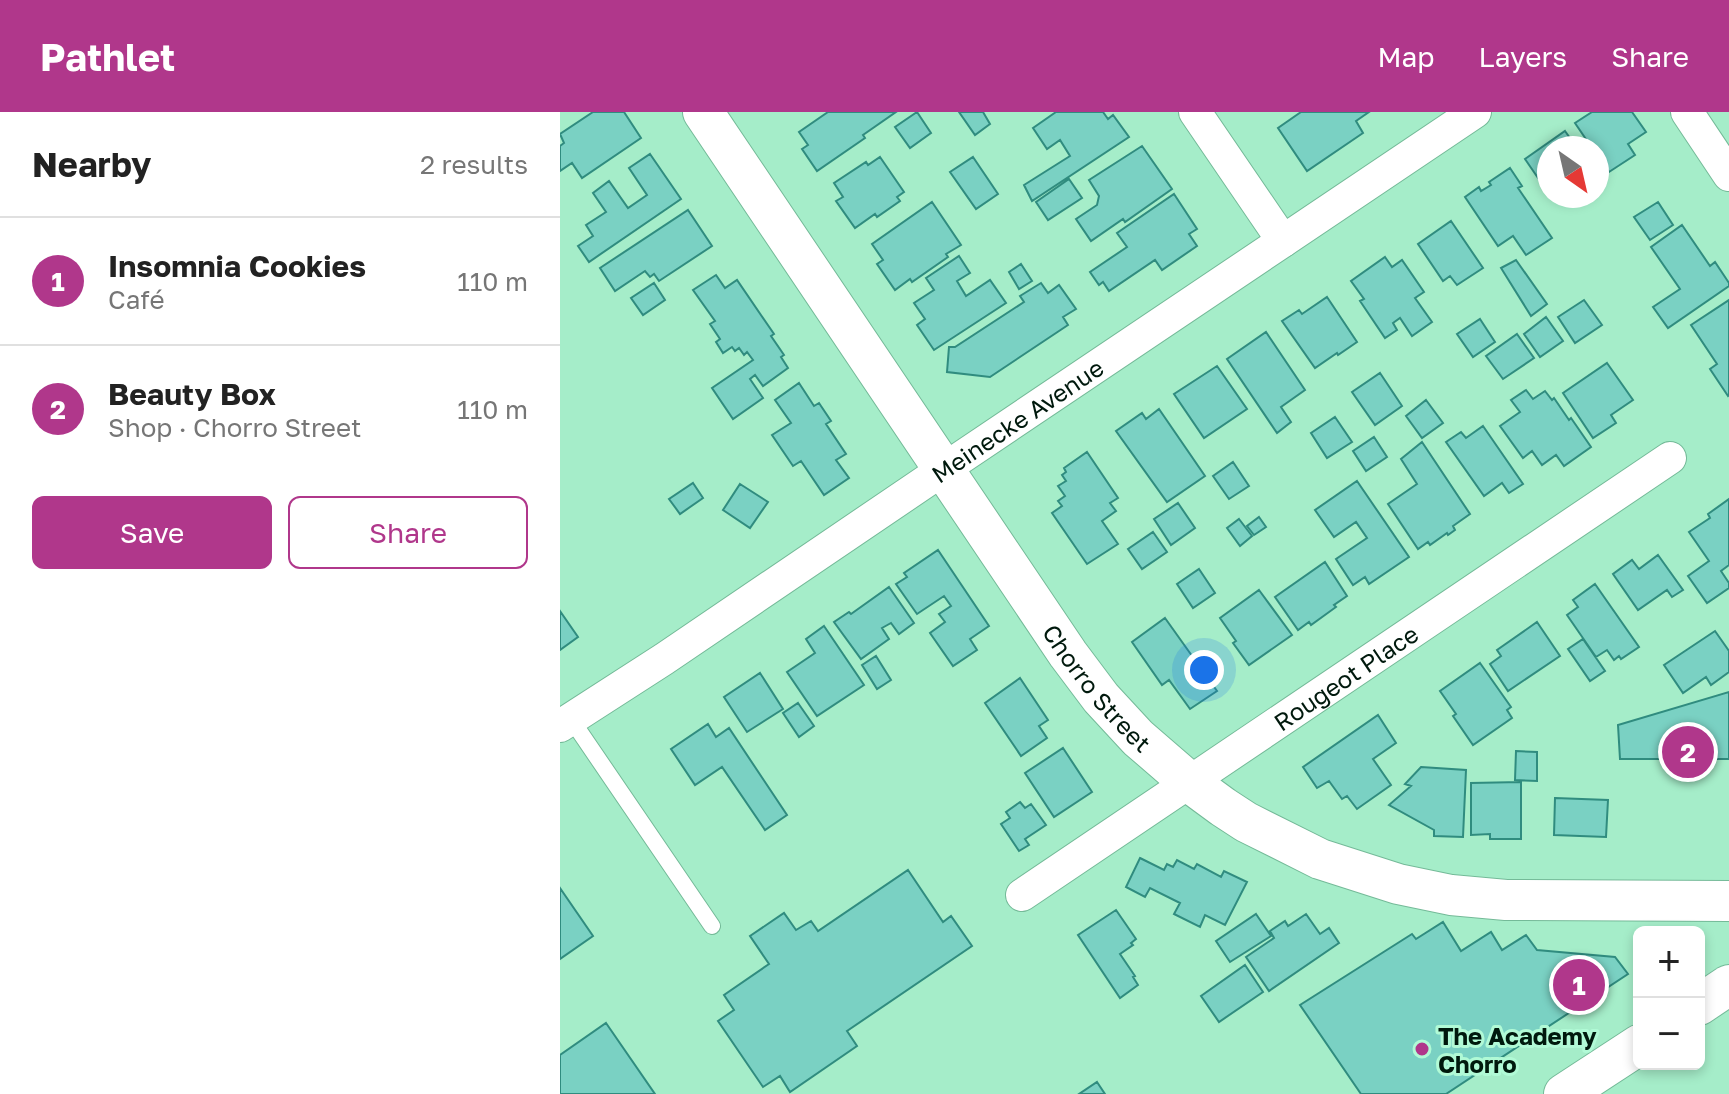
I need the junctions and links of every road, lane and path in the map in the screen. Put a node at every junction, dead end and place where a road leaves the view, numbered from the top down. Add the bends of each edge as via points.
1 (703, 112) edge
2 (1195, 112) edge
3 (1475, 112) edge
4 (1687, 112) edge
5 (1729, 175) edge
6 (1283, 241) junction
7 (1670, 458) dead end
8 (944, 469) junction
9 (566, 723) edge
10 (1189, 782) junction
11 (1022, 895) dead end
12 (1729, 901) edge
13 (712, 926) dead end
14 (1729, 985) edge
15 (1705, 1001) edge
16 (1633, 1049) edge
17 (1564, 1094) edge

1 - 8 street, Chorro Street
2 - 6 street
3 - 6 street, Meinecke Avenue
4 - 5 street
6 - 8 street, Meinecke Avenue
7 - 10 street, Rougeot Place
8 - 9 street, Meinecke Avenue
8 - 10 street, Chorro Street via 1101,698
9 - 13 lane
10 - 11 street, Rougeot Place
10 - 12 street, Chorro Street via 1246,822 1320,859 1398,884 1506,900
14 - 15 street
16 - 17 street

